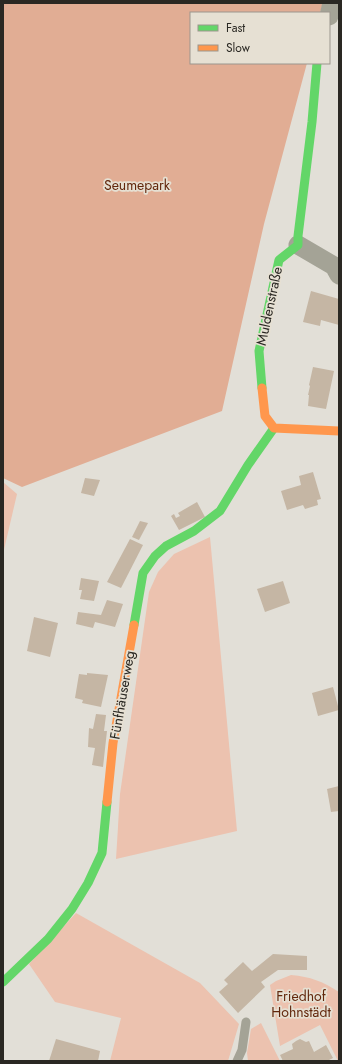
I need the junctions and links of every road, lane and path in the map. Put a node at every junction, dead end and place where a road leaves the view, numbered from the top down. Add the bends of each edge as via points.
1 (317, 64) edge
2 (298, 245) junction
3 (339, 275) edge
4 (274, 428) junction
5 (339, 430) edge
6 (3, 982) edge
7 (246, 1022) dead end
8 (236, 1061) edge

1 - 2 street
2 - 3 street via 334,266
2 - 4 street, Muldenstraße via 279,260 259,351 265,416
4 - 5 street
4 - 6 street, Fünfhäuserweg via 220,511 194,531 166,546 143,573 113,743 102,853 72,909 48,939
7 - 8 lane via 242,1050

